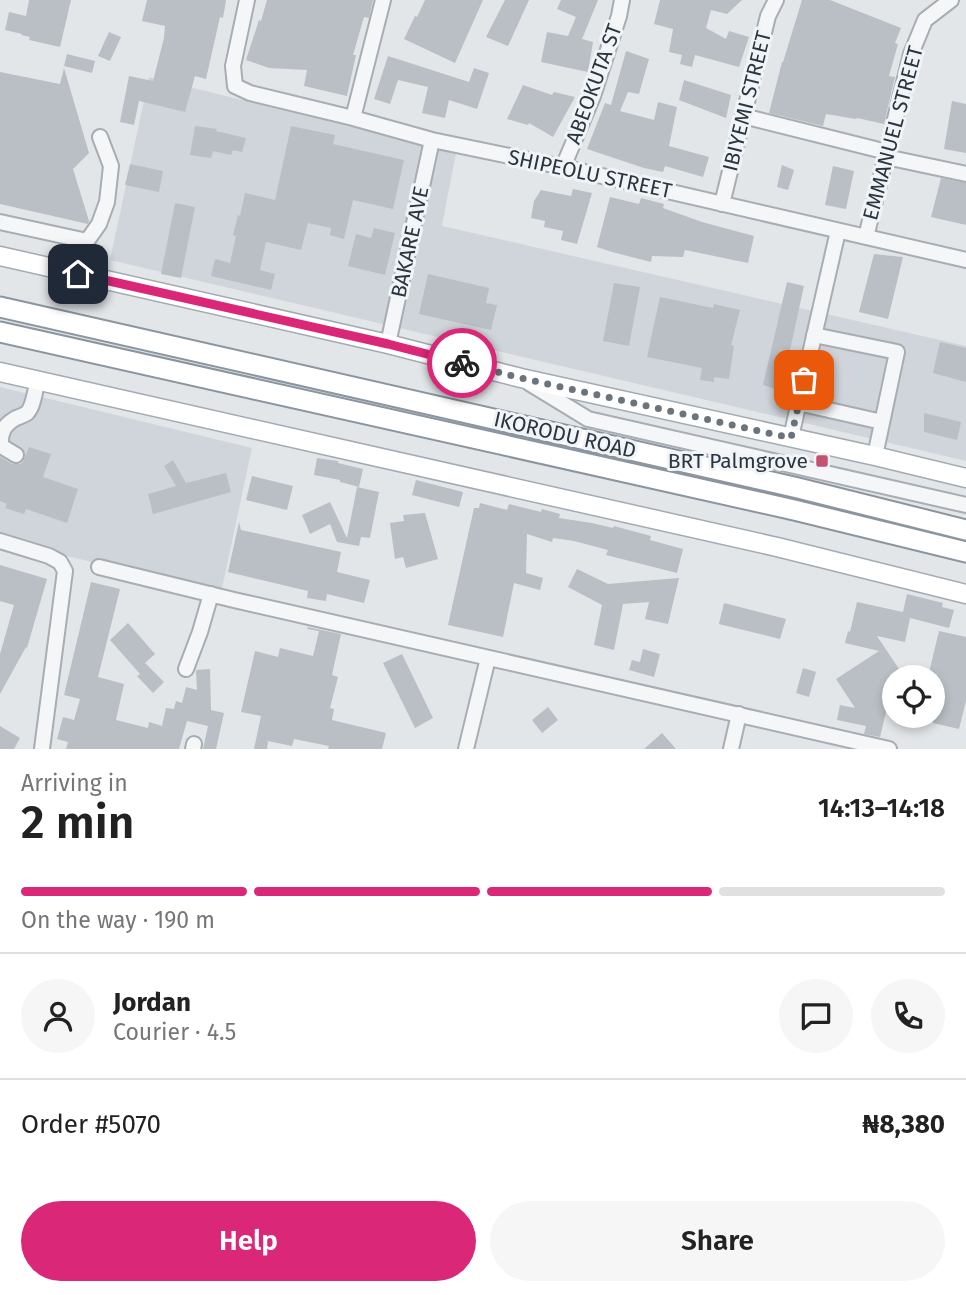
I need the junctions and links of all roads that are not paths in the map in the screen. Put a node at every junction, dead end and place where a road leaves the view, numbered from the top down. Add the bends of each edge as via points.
1 (247, 0) edge
2 (383, 0) edge
3 (622, 0) edge
4 (776, 0) edge
5 (951, 0) edge
6 (743, 116) junction
7 (353, 118) junction
8 (100, 137) dead end
9 (432, 140) junction
10 (887, 155) junction
11 (563, 167) junction
12 (966, 174) edge
13 (722, 204) junction
14 (0, 222) edge
15 (838, 231) junction
16 (866, 237) junction
17 (0, 256) edge
18 (966, 260) edge
19 (0, 307) edge
20 (0, 332) edge
21 (814, 335) junction
22 (388, 344) junction
23 (0, 372) edge
24 (521, 378) junction
25 (38, 380) junction
26 (798, 403) junction
27 (882, 422) junction
28 (791, 438) junction
29 (16, 455) dead end
30 (875, 456) junction
31 (966, 478) edge
32 (966, 505) edge
33 (966, 530) edge
34 (0, 541) edge
35 (966, 552) edge
36 (99, 567) dead end
37 (211, 594) junction
38 (966, 594) edge
39 (488, 658) junction
40 (186, 669) dead end
41 (739, 715) junction
42 (42, 749) edge
43 (466, 749) edge
44 (731, 749) edge
45 (889, 749) edge

1 - 7 street, SHIPEOLU STREET via 233,66 235,86
2 - 7 street
3 - 11 street, ABEOKUTA ST via 593,96
4 - 6 street, IBIYEMI STREET
5 - 10 street, EMMANUEL STREET via 925,20 911,54
6 - 10 street
6 - 13 street, IBIYEMI STREET
7 - 9 street, SHIPEOLU STREET
8 - 14 street via 111,166 107,202 87,241
9 - 11 street, SHIPEOLU STREET
9 - 22 street, BAKARE AVE
10 - 12 street
10 - 16 street, EMMANUEL STREET
11 - 13 street, SHIPEOLU STREET
13 - 15 street, SHIPEOLU STREET
15 - 16 street, SHIPEOLU STREET
15 - 21 street
16 - 18 street, SHIPEOLU STREET
17 - 22 main road
19 - 33 highway, IKORODU ROAD via 771,481
20 - 35 highway, IKORODU ROAD
21 - 26 street
21 - 27 street via 897,352
22 - 24 main road
23 - 25 main road
24 - 28 main road
24 - 32 street via 588,419
25 - 29 street via 27,413 4,426 1,436 1,446
25 - 38 main road
26 - 27 street
26 - 28 street
27 - 30 street
28 - 30 main road
30 - 31 main road
34 - 42 street via 49,556 65,571
36 - 37 street
37 - 39 street
37 - 40 street
39 - 41 street
39 - 43 street
41 - 44 street
41 - 45 street

